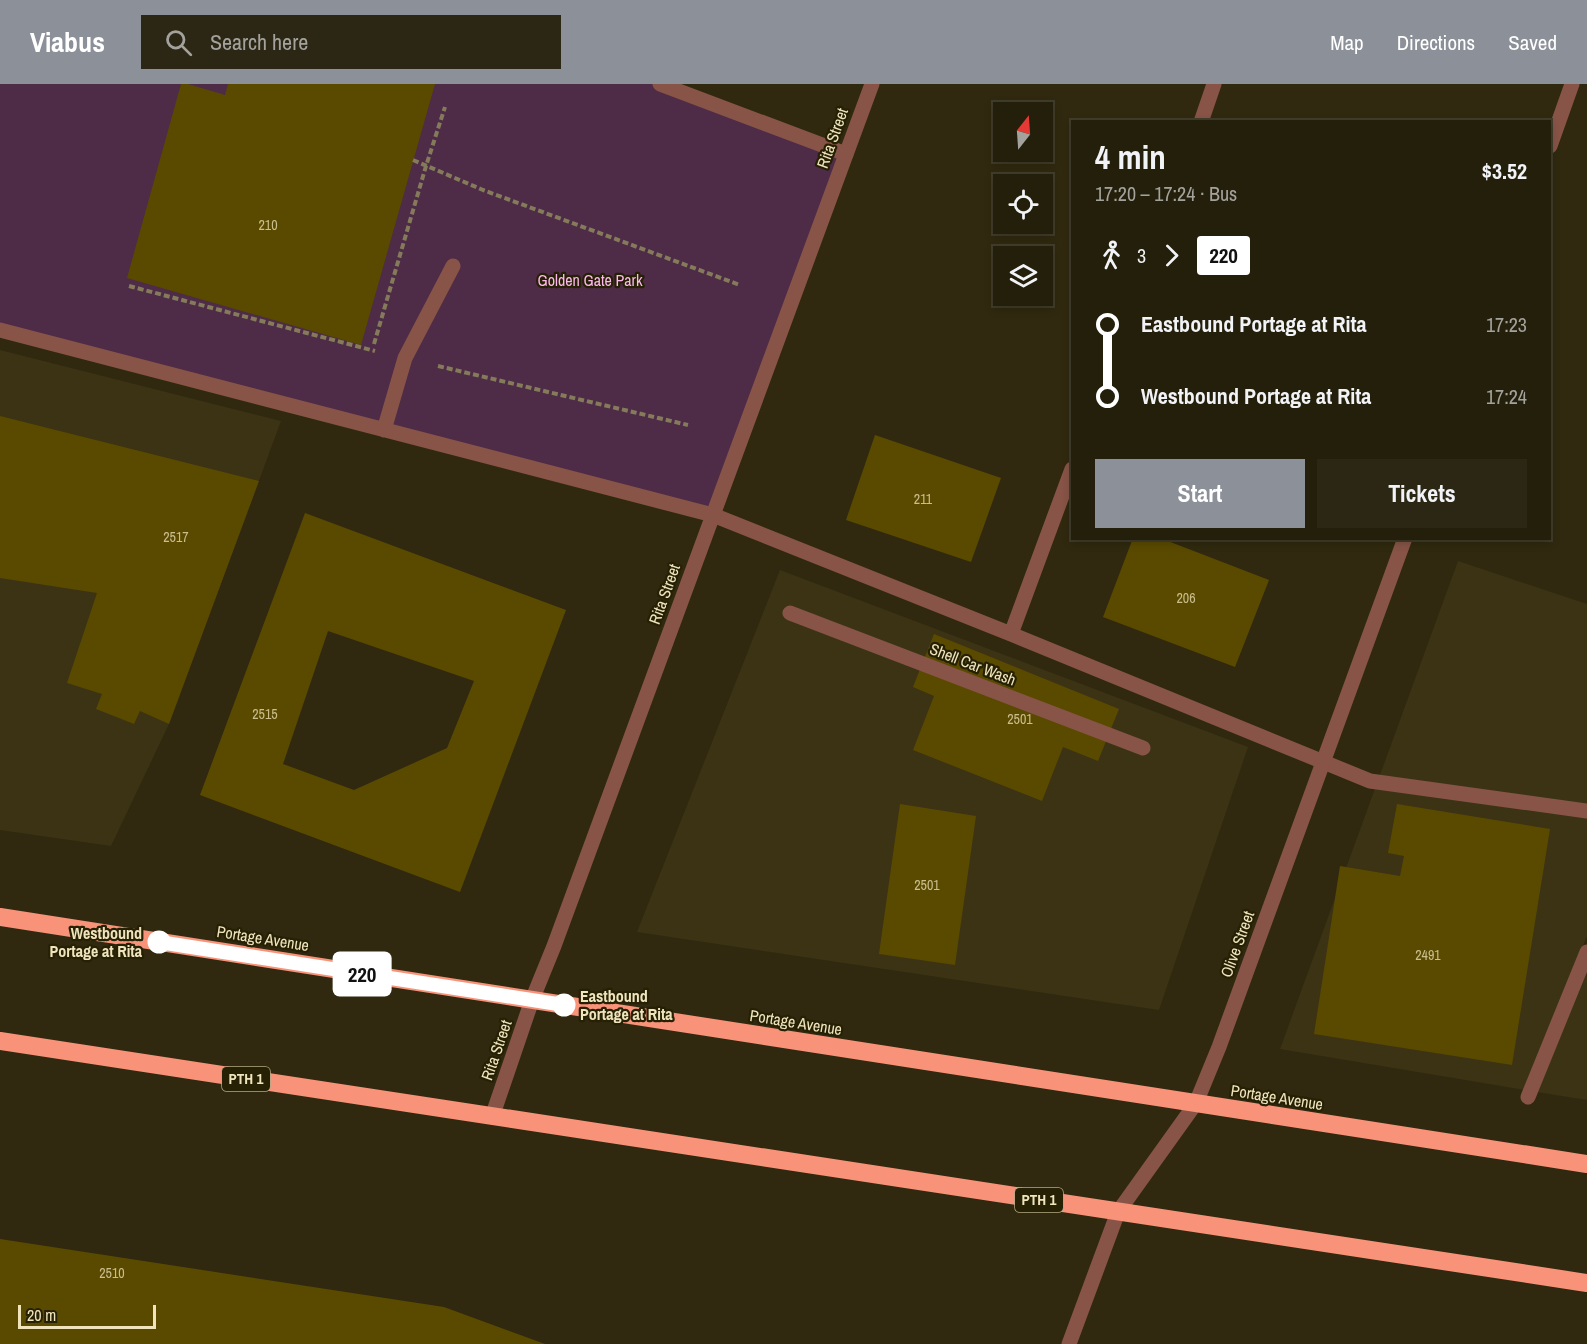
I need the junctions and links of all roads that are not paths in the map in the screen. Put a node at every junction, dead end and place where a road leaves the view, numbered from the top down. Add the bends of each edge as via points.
1 (660, 84) edge
2 (872, 84) edge
3 (1214, 84) edge
4 (1572, 84) edge
5 (1202, 120) edge
6 (1551, 144) edge
7 (846, 154) junction
8 (453, 266) dead end
9 (0, 330) edge
10 (384, 429) junction
11 (1071, 472) edge
12 (713, 515) junction
13 (1405, 540) edge
14 (790, 613) dead end
15 (1011, 634) junction
16 (1143, 748) dead end
17 (1324, 762) junction
18 (1587, 811) edge
19 (0, 916) edge
20 (1587, 952) edge
21 (532, 1000) junction
22 (0, 1041) edge
23 (1528, 1097) dead end
24 (1196, 1103) junction
25 (492, 1117) junction
26 (1587, 1164) edge
27 (1118, 1212) junction
28 (1587, 1283) edge
29 (1069, 1344) edge

1 - 7 street
2 - 7 street, Rita Street
3 - 5 street
4 - 6 street
7 - 12 street, Rita Street
8 - 10 street via 405,358
9 - 10 street
10 - 12 street
11 - 15 street
12 - 15 street
12 - 21 street, Rita Street
13 - 17 street, Olive Street
14 - 16 street, Shell Car Wash
15 - 17 street
17 - 18 street via 1370,781
17 - 24 street, Olive Street
19 - 21 highway, Portage Avenue
20 - 23 street
21 - 24 highway, Portage Avenue
21 - 25 street, Rita Street
22 - 25 highway, PTH 1
24 - 26 highway, Portage Avenue
24 - 27 street, Olive Street
25 - 27 highway, PTH 1
27 - 28 highway, PTH 1
27 - 29 street, Olive Street

